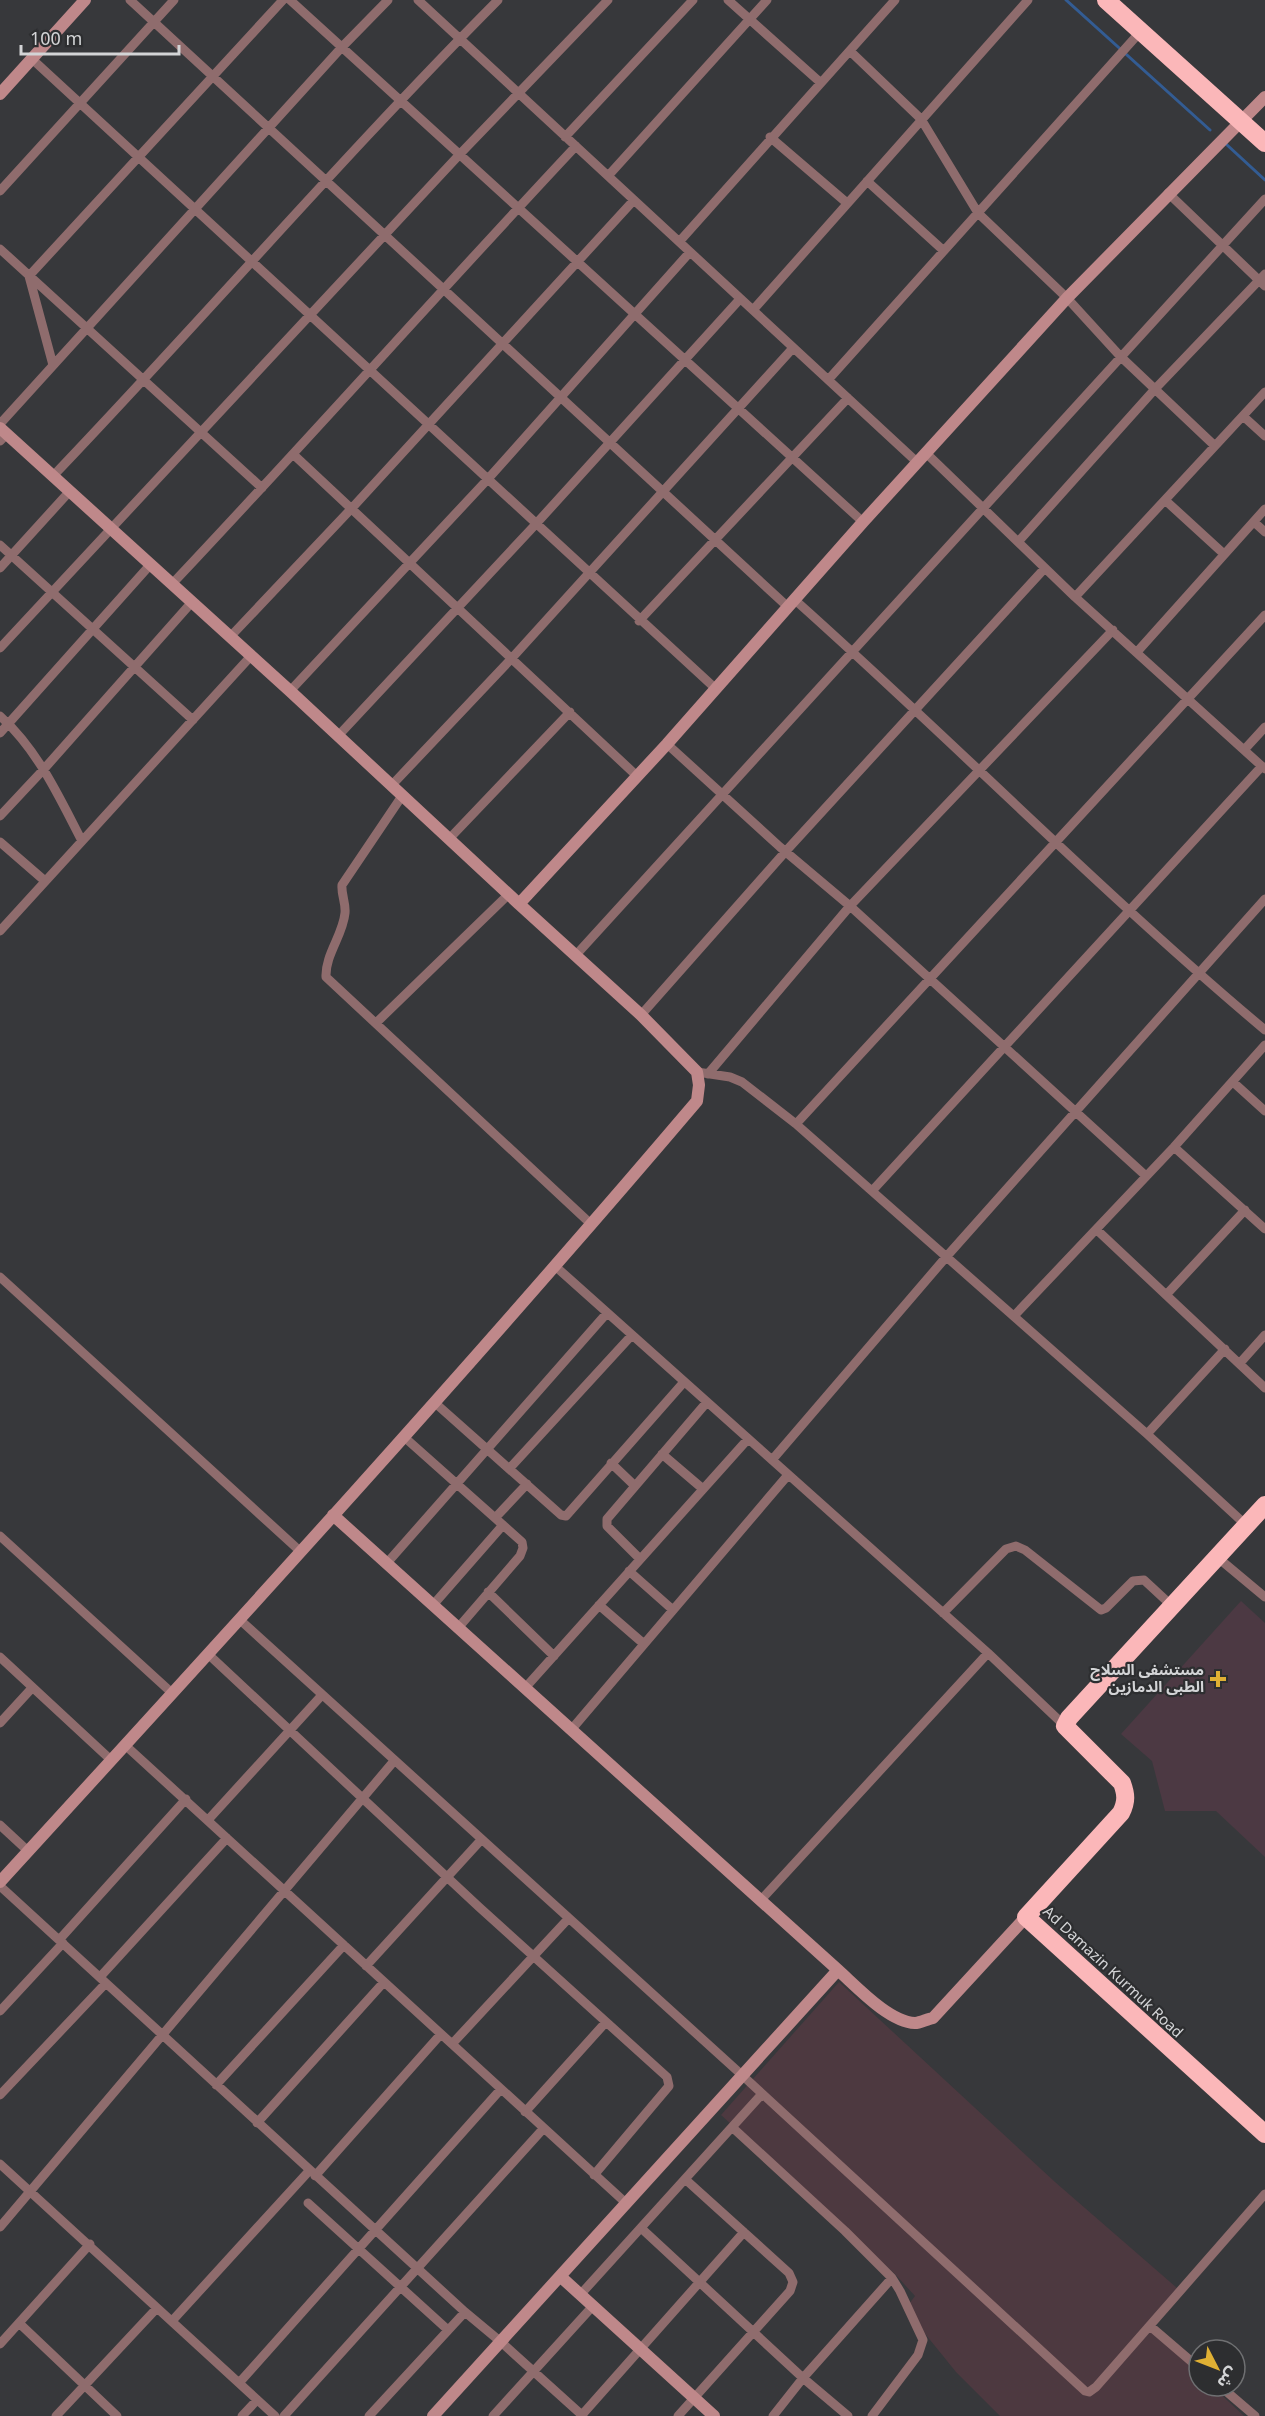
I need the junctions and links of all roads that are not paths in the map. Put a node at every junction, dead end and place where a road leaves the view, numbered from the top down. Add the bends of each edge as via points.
1 (85, 0) edge
2 (130, 0) edge
3 (174, 0) edge
4 (283, 0) edge
5 (290, 0) edge
6 (388, 0) edge
7 (418, 0) edge
8 (498, 0) edge
9 (608, 0) edge
10 (693, 0) edge
11 (728, 0) edge
12 (767, 0) edge
13 (895, 0) edge
14 (1028, 0) edge
15 (1106, 0) edge
16 (750, 20) junction
17 (154, 22) junction
18 (1141, 32) junction
19 (460, 39) junction
20 (342, 47) junction
21 (850, 51) junction
22 (32, 59) junction
23 (213, 77) junction
24 (821, 83) junction
25 (519, 93) junction
26 (0, 94) edge
27 (1265, 97) edge
28 (401, 101) junction
29 (80, 104) junction
30 (921, 119) junction
31 (1242, 122) junction
32 (268, 128) junction
33 (771, 136) junction
34 (565, 137) junction
35 (1265, 143) edge
36 (576, 146) junction
37 (460, 154) junction
38 (138, 158) junction
39 (608, 176) junction
40 (867, 181) junction
41 (326, 182) junction
42 (0, 191) edge
43 (1168, 194) junction
44 (1265, 199) edge
45 (634, 200) junction
46 (847, 203) junction
47 (518, 208) junction
48 (194, 210) junction
49 (978, 213) junction
50 (385, 236) junction
51 (678, 242) junction
52 (1222, 244) junction
53 (0, 249) edge
54 (944, 251) junction
55 (690, 252) junction
56 (252, 262) junction
57 (578, 262) junction
58 (29, 276) junction
59 (1263, 280) edge
60 (443, 290) junction
61 (1067, 298) junction
62 (740, 299) junction
63 (753, 310) junction
64 (635, 315) junction
65 (310, 316) junction
66 (87, 328) junction
67 (503, 344) junction
68 (793, 348) junction
69 (1120, 356) junction
70 (684, 360) junction
71 (53, 365) junction
72 (368, 371) junction
73 (828, 380) junction
74 (144, 381) junction
75 (1155, 389) junction
76 (1265, 392) edge
77 (561, 398) junction
78 (848, 398) junction
79 (737, 408) junction
80 (1243, 416) junction
81 (428, 425) junction
82 (2, 432) edge
83 (202, 433) junction
84 (1265, 436) edge
85 (610, 443) junction
86 (1215, 446) junction
87 (926, 453) junction
88 (294, 455) junction
89 (792, 458) junction
90 (918, 463) junction
91 (53, 476) junction
92 (487, 480) junction
93 (262, 488) junction
94 (662, 491) junction
95 (69, 492) junction
96 (1165, 500) junction
97 (352, 508) junction
98 (983, 509) junction
99 (1265, 509) edge
100 (863, 522) junction
101 (1254, 522) junction
102 (535, 525) junction
103 (111, 530) junction
104 (1265, 532) edge
105 (716, 541) junction
106 (1018, 542) junction
107 (0, 545) edge
108 (1224, 554) junction
109 (11, 555) junction
110 (410, 563) junction
111 (150, 565) junction
112 (0, 568) edge
113 (1045, 568) junction
114 (589, 574) junction
115 (172, 584) junction
116 (52, 592) junction
117 (1075, 597) junction
118 (192, 602) junction
119 (791, 604) junction
120 (458, 608) junction
121 (1265, 615) edge
122 (639, 621) junction
123 (92, 629) junction
124 (1113, 630) junction
125 (230, 637) junction
126 (0, 648) edge
127 (852, 651) junction
128 (1137, 652) junction
129 (251, 656) junction
130 (512, 658) junction
131 (134, 667) junction
132 (716, 689) junction
133 (290, 691) junction
134 (1189, 699) junction
135 (915, 709) junction
136 (570, 712) junction
137 (0, 716) edge
138 (193, 720) junction
139 (8, 724) junction
140 (1265, 727) edge
141 (0, 733) edge
142 (338, 736) junction
143 (667, 744) junction
144 (1244, 750) junction
145 (1263, 767) edge
146 (44, 769) junction
147 (980, 769) junction
148 (638, 777) junction
149 (391, 786) junction
150 (723, 795) junction
151 (402, 796) junction
152 (0, 816) edge
153 (449, 839) junction
154 (82, 841) junction
155 (1056, 841) junction
156 (0, 842) edge
157 (786, 851) junction
158 (45, 881) junction
159 (509, 894) junction
160 (1265, 899) edge
161 (519, 904) junction
162 (850, 906) junction
163 (1129, 910) junction
164 (2, 925) edge
165 (575, 956) junction
166 (1198, 974) junction
167 (930, 979) junction
168 (641, 1015) junction
169 (376, 1023) junction
170 (1265, 1030) edge
171 (1265, 1045) edge
172 (1004, 1047) junction
173 (703, 1073) junction
174 (1233, 1082) junction
175 (1265, 1111) edge
176 (1075, 1113) junction
177 (796, 1124) junction
178 (1174, 1147) junction
179 (1146, 1176) junction
180 (872, 1191) junction
181 (1245, 1210) junction
182 (592, 1225) junction
183 (1265, 1229) edge
184 (1097, 1230) junction
185 (947, 1256) junction
186 (555, 1266) junction
187 (0, 1277) edge
188 (1166, 1295) junction
189 (607, 1313) junction
190 (1014, 1316) junction
191 (632, 1335) junction
192 (1265, 1335) edge
193 (1225, 1349) junction
194 (1240, 1363) junction
195 (684, 1382) junction
196 (1265, 1388) edge
197 (434, 1402) junction
198 (707, 1402) junction
199 (1148, 1434) junction
200 (403, 1436) junction
201 (748, 1439) junction
202 (486, 1450) junction
203 (662, 1454) junction
204 (772, 1460) junction
205 (611, 1463) junction
206 (509, 1469) junction
207 (789, 1475) junction
208 (456, 1483) junction
209 (527, 1484) junction
210 (635, 1486) junction
211 (703, 1489) junction
212 (1265, 1504) edge
213 (333, 1515) junction
214 (495, 1518) junction
215 (503, 1525) junction
216 (1246, 1525) junction
217 (0, 1536) edge
218 (301, 1552) junction
219 (1217, 1557) junction
220 (640, 1559) junction
221 (387, 1563) junction
222 (629, 1571) junction
223 (488, 1592) junction
224 (1265, 1598) edge
225 (433, 1605) junction
226 (599, 1605) junction
227 (1171, 1605) junction
228 (673, 1610) junction
229 (943, 1613) junction
230 (239, 1619) junction
231 (458, 1628) junction
232 (644, 1644) junction
233 (988, 1653) junction
234 (208, 1654) junction
235 (554, 1656) junction
236 (0, 1657) edge
237 (32, 1688) junction
238 (525, 1688) junction
239 (172, 1693) junction
240 (322, 1695) junction
241 (0, 1723) edge
242 (1065, 1726) junction
243 (289, 1730) junction
244 (571, 1730) junction
245 (125, 1745) junction
246 (111, 1760) junction
247 (394, 1761) junction
248 (186, 1799) junction
249 (362, 1799) junction
250 (207, 1820) junction
251 (0, 1825) edge
252 (226, 1838) junction
253 (481, 1840) junction
254 (28, 1851) junction
255 (448, 1877) junction
256 (0, 1884) edge
257 (283, 1891) junction
258 (760, 1901) junction
259 (1026, 1917) junction
260 (568, 1919) junction
261 (61, 1942) junction
262 (344, 1945) junction
263 (533, 1956) junction
264 (366, 1966) junction
265 (838, 1970) junction
266 (103, 1980) junction
267 (384, 1982) junction
268 (0, 2011) edge
269 (606, 2022) junction
270 (441, 2034) junction
271 (163, 2036) junction
272 (452, 2044) junction
273 (742, 2076) junction
274 (216, 2085) junction
275 (501, 2090) junction
276 (761, 2095) junction
277 (0, 2096) edge
278 (525, 2112) junction
279 (257, 2123) junction
280 (733, 2128) junction
281 (543, 2129) junction
282 (1265, 2134) edge
283 (0, 2164) edge
284 (312, 2173) junction
285 (594, 2175) junction
286 (685, 2180) junction
287 (31, 2193) junction
288 (1265, 2194) edge
289 (308, 2203) dead end
290 (627, 2204) junction
291 (0, 2227) edge
292 (641, 2228) junction
293 (376, 2232) junction
294 (744, 2232) junction
295 (90, 2244) junction
296 (359, 2249) junction
297 (418, 2269) junction
298 (561, 2277) junction
299 (892, 2278) junction
300 (700, 2282) junction
301 (402, 2288) junction
302 (580, 2295) junction
303 (592, 2307) junction
304 (157, 2308) junction
305 (465, 2312) junction
306 (172, 2321) junction
307 (19, 2323) junction
308 (1150, 2326) junction
309 (448, 2330) junction
310 (753, 2332) junction
311 (501, 2342) junction
312 (0, 2344) edge
313 (639, 2349) junction
314 (1187, 2358) edge
315 (534, 2372) junction
316 (803, 2378) junction
317 (239, 2383) junction
318 (85, 2385) junction
319 (694, 2398) junction
320 (1234, 2398) edge
321 (257, 2400) junction
322 (56, 2416) edge
323 (117, 2416) edge
324 (242, 2416) edge
325 (275, 2416) edge
326 (284, 2416) edge
327 (369, 2416) edge
328 (433, 2416) edge
329 (493, 2416) edge
330 (582, 2416) edge
331 (678, 2416) edge
332 (714, 2416) edge
333 (773, 2416) edge
334 (848, 2416) edge
335 (872, 2416) edge
336 (1255, 2416) edge

1 - 22 street
2 - 17 street
3 - 17 street
4 - 23 street
5 - 20 street
6 - 20 street
7 - 19 street
8 - 19 street
9 - 25 street
10 - 34 street
11 - 16 street
12 - 16 street
13 - 21 street
14 - 30 street
15 - 18 highway
16 - 24 street
16 - 39 street
17 - 23 street
17 - 29 street
18 - 31 highway
18 - 49 street
19 - 25 street
19 - 28 street
20 - 28 street
20 - 32 street
21 - 24 street
21 - 30 street
22 - 26 street
22 - 29 street
23 - 32 street
23 - 38 street
24 - 33 street
25 - 34 street
25 - 37 street
27 - 31 street
28 - 37 street
28 - 41 street
29 - 38 street
29 - 42 street
30 - 40 street
30 - 49 street
31 - 35 highway
31 - 43 street
32 - 41 street
32 - 48 street
33 - 46 street
33 - 51 street
34 - 36 street
36 - 39 street
36 - 47 street
37 - 47 street
37 - 50 street
38 - 48 street
38 - 58 street
39 - 45 street
40 - 46 street
40 - 54 street
41 - 50 street
41 - 56 street
43 - 52 street
43 - 61 street
44 - 52 street
45 - 51 street
45 - 57 street
46 - 63 street
47 - 57 street
47 - 60 street
48 - 56 street
48 - 66 street
49 - 54 street
49 - 61 street
50 - 60 street
50 - 65 street
51 - 55 street
52 - 59 street
52 - 69 street
53 - 58 street
54 - 73 street
55 - 62 street
55 - 64 street
56 - 65 street
56 - 74 street
57 - 64 street
57 - 67 street
58 - 66 street
58 - 71 street
59 - 75 street
60 - 67 street
60 - 72 street
61 - 69 street
61 - 87 street
62 - 63 street
62 - 70 street
63 - 68 street
64 - 70 street
64 - 77 street
65 - 72 street
65 - 83 street
66 - 71 street
66 - 74 street
67 - 77 street
67 - 81 street
68 - 73 street
68 - 79 street
69 - 75 street
69 - 98 street
70 - 79 street
70 - 85 street
71 - 82 street
72 - 81 street
72 - 88 street
73 - 78 street
74 - 83 street
74 - 91 street
75 - 86 street
75 - 106 street
76 - 80 street
77 - 85 street
77 - 92 street
78 - 89 street
78 - 90 street
79 - 89 street
79 - 94 street
80 - 84 street
80 - 86 street
81 - 92 street
81 - 97 street
82 - 91 street
83 - 93 street
83 - 103 street
85 - 94 street
85 - 102 street
86 - 96 street
87 - 90 street
87 - 98 street
88 - 93 street
88 - 97 street
89 - 100 street
89 - 105 street
90 - 100 street
91 - 95 street
92 - 102 street
92 - 110 street
93 - 115 street
94 - 105 street
94 - 114 street
95 - 103 street
95 - 109 street
96 - 108 street
96 - 117 street
97 - 110 street
97 - 125 street
98 - 106 street
98 - 127 street
99 - 101 street
100 - 119 street
101 - 104 street
101 - 108 street
102 - 114 street
102 - 120 street
103 - 111 street
103 - 116 street
105 - 119 street
105 - 122 street
106 - 113 street
107 - 109 street
108 - 128 street
109 - 112 street
109 - 116 street
110 - 120 street
110 - 133 street
111 - 115 street
111 - 123 street
113 - 117 street
113 - 135 street
114 - 122 street
114 - 130 street
115 - 118 street
116 - 123 street
116 - 126 street
117 - 124 street
118 - 125 street
118 - 131 street
119 - 127 street
119 - 132 street
120 - 130 street
120 - 142 street
121 - 134 street
122 - 132 street
123 - 131 street
123 - 139 street
124 - 128 street
124 - 147 street
125 - 129 street
127 - 135 street
127 - 150 street
128 - 134 street
129 - 133 street
129 - 138 street
130 - 136 street
130 - 149 street
131 - 138 street
131 - 146 street
132 - 143 street
133 - 142 street
134 - 144 street
134 - 155 street
135 - 147 street
135 - 157 street
136 - 148 street
136 - 153 street
137 - 139 street
138 - 154 street
139 - 141 street
139 - 146 street
140 - 144 street
142 - 149 street
143 - 148 street
143 - 150 street
144 - 145 street
145 - 163 street
146 - 152 street
146 - 154 street
147 - 155 street
147 - 162 street
148 - 161 street
149 - 151 street
150 - 157 street
150 - 165 street
151 - 153 street
151 - 169 street via 342,885 346,911 326,969 331,983
153 - 159 street
154 - 158 street
155 - 163 street
155 - 167 street
156 - 158 street
157 - 162 street
157 - 168 street
158 - 164 street
159 - 161 street
159 - 169 street
160 - 166 street
161 - 165 street
162 - 167 street
162 - 173 street
163 - 166 street
163 - 172 street
165 - 168 street
166 - 170 street
166 - 176 street
167 - 172 street
167 - 177 street
168 - 173 street
169 - 182 street
171 - 174 street
172 - 176 street
172 - 180 street
173 - 177 street via 742,1082
173 - 182 street via 697,1101
174 - 175 street
174 - 178 street
176 - 179 street
176 - 185 street
177 - 180 street
178 - 179 street
178 - 181 street
179 - 184 street
180 - 185 street
181 - 183 street
181 - 188 street
182 - 186 street
184 - 188 street
184 - 190 street
185 - 190 street
185 - 204 street
186 - 189 street
186 - 197 street
187 - 218 street
188 - 193 street
189 - 191 street
189 - 202 street
190 - 199 street
191 - 195 street
191 - 206 street
192 - 194 street
193 - 194 street
193 - 199 street
194 - 196 street
195 - 198 street
195 - 205 street
197 - 200 street
197 - 202 street
198 - 201 street
198 - 203 street
199 - 216 street
200 - 208 street
200 - 213 street
201 - 204 street
201 - 211 street
202 - 206 street
202 - 208 street
203 - 210 street
203 - 211 street
204 - 207 street
205 - 209 street via 566,1516
205 - 210 street
206 - 209 street
207 - 228 street
207 - 229 street
208 - 214 street
208 - 221 street
209 - 214 street
210 - 220 street via 606,1526
211 - 220 street
212 - 216 highway
213 - 218 street
213 - 221 street
214 - 215 street
215 - 223 street via 522,1542 523,1548
215 - 225 street
216 - 219 highway
217 - 239 street
218 - 230 street
219 - 224 street
219 - 227 highway
220 - 222 street
221 - 225 street
222 - 226 street
222 - 228 street
223 - 231 street
223 - 235 street
225 - 231 street
226 - 232 street
226 - 235 street
227 - 229 street via 1138,1579 1101,1610 1016,1546 1006,1549
227 - 242 highway
228 - 232 street
229 - 233 street
230 - 234 street
230 - 240 street
231 - 238 street
232 - 244 street
233 - 242 street
233 - 258 street
234 - 239 street
234 - 243 street
235 - 238 street
236 - 237 street
237 - 241 street
237 - 246 street
238 - 244 street
239 - 245 street
240 - 243 street
240 - 247 street
242 - 259 highway, Ad Damazin Kurmuk Road via 1122,1783 1125,1805
243 - 249 street
243 - 250 street
244 - 258 street
245 - 246 street
245 - 248 street
246 - 254 street
247 - 249 street
247 - 253 street
248 - 250 street
248 - 261 street
249 - 255 street
249 - 257 street
250 - 252 street
251 - 254 street
252 - 257 street
252 - 266 street
253 - 255 street
253 - 260 street
254 - 256 street
255 - 263 street
255 - 264 street
256 - 261 street
257 - 262 street
257 - 271 street
258 - 265 street
259 - 265 street via 933,2018 916,2023 884,2010
259 - 282 highway, Ad Damazin Kurmuk Road
260 - 263 street
260 - 273 street
261 - 266 street
261 - 268 street
262 - 264 street
262 - 274 street
263 - 269 street
263 - 272 street
264 - 267 street
265 - 273 street
266 - 271 street
266 - 277 street
267 - 270 street
267 - 279 street
269 - 278 street
269 - 285 street via 667,2077 669,2086
270 - 272 street
270 - 284 street
271 - 274 street
271 - 287 street
272 - 275 street
273 - 276 street
273 - 290 street
274 - 279 street
275 - 278 street
275 - 293 street
276 - 280 street
276 - 308 street via 1084,2391 1096,2387
278 - 281 street
279 - 284 street
280 - 286 street
280 - 299 street
281 - 285 street
281 - 297 street
283 - 287 street
284 - 293 street
284 - 306 street
285 - 290 street
286 - 292 street
286 - 294 street
287 - 291 street
287 - 295 street
288 - 308 street
289 - 296 street
290 - 298 street
292 - 300 street
292 - 302 street
293 - 296 street
293 - 297 street
294 - 300 street
294 - 310 street via 789,2273 793,2282 790,2291
295 - 304 street
295 - 307 street
296 - 301 street
296 - 317 street
297 - 301 street
297 - 305 street
298 - 302 street
298 - 311 street
299 - 316 street
299 - 335 street via 923,2340 918,2355
300 - 310 street
300 - 313 street
301 - 309 street
301 - 326 street
302 - 303 street
303 - 313 street
303 - 315 street
304 - 306 street
304 - 318 street
305 - 309 street
305 - 311 street
306 - 317 street
307 - 312 street
307 - 318 street
308 - 314 street
309 - 327 street
310 - 316 street
310 - 319 street
311 - 315 street
311 - 328 street
313 - 319 street
313 - 330 street
315 - 329 street
315 - 330 street
316 - 333 street
316 - 334 street
317 - 321 street
318 - 322 street
318 - 323 street
319 - 331 street
319 - 332 street
320 - 336 street
321 - 324 street
321 - 325 street

